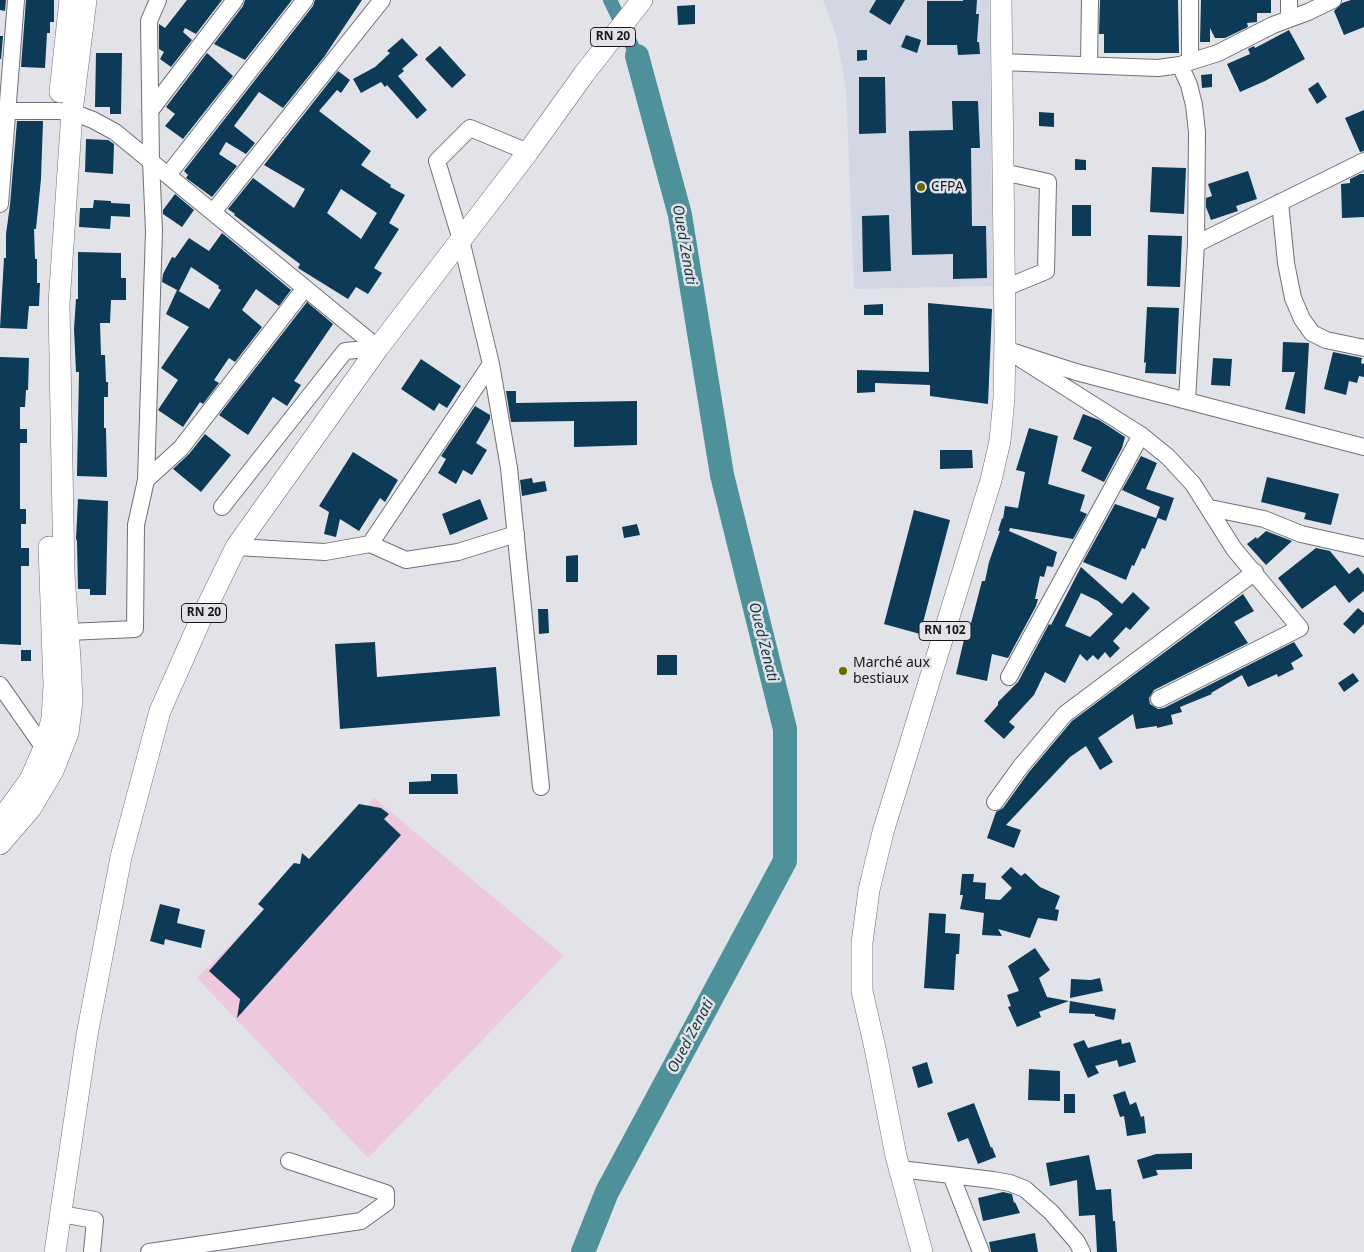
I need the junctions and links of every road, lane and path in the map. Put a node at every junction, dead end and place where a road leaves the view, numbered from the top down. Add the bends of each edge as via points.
1 (16, 0) edge
2 (70, 0) edge
3 (86, 0) edge
4 (158, 0) edge
5 (235, 0) edge
6 (305, 0) edge
7 (382, 0) edge
8 (642, 0) edge
9 (1001, 0) edge
10 (1090, 0) edge
11 (1190, 0) edge
12 (1289, 0) edge
13 (1333, 0) edge
14 (1289, 19) junction
15 (1001, 62) junction
16 (1185, 64) junction
17 (1089, 65) junction
18 (3, 111) edge
19 (65, 111) junction
20 (150, 111) junction
21 (528, 152) junction
22 (150, 161) junction
23 (1364, 161) edge
24 (1003, 172) junction
25 (168, 175) junction
26 (1280, 202) junction
27 (0, 204) edge
28 (213, 212) junction
29 (461, 240) junction
30 (1196, 244) junction
31 (305, 288) junction
32 (1004, 288) junction
33 (378, 348) junction
34 (1364, 348) edge
35 (1005, 349) junction
36 (491, 364) junction
37 (1187, 400) junction
38 (1141, 435) junction
39 (1364, 447) edge
40 (146, 480) junction
41 (222, 507) dead end
42 (1210, 508) junction
43 (516, 534) junction
44 (370, 544) junction
45 (236, 547) junction
46 (1364, 548) edge
47 (1255, 572) junction
48 (68, 632) junction
49 (1009, 677) dead end
50 (0, 685) edge
51 (1159, 698) dead end
52 (44, 748) junction
53 (541, 787) dead end
54 (995, 802) dead end
55 (0, 822) edge
56 (0, 844) edge
57 (289, 1161) dead end
58 (900, 1169) junction
59 (951, 1175) junction
60 (61, 1214) junction
61 (55, 1252) edge
62 (92, 1252) edge
63 (149, 1252) edge
64 (922, 1252) edge
65 (981, 1252) edge
66 (1082, 1252) edge

1 - 18 street
2 - 19 main road
3 - 19 main road
4 - 20 street via 149,21
5 - 20 street
6 - 25 street
7 - 28 street
8 - 21 main road, RN 20
9 - 15 main road, RN 102
10 - 17 street
11 - 16 street
12 - 14 street
13 - 14 street
14 - 16 street via 1218,53
15 - 17 street
15 - 24 main road, RN 102
16 - 17 street via 1158,68
16 - 30 street via 1197,132
18 - 19 street
18 - 27 street
19 - 22 street via 93,120 115,132
19 - 48 main road via 59,304
19 - 52 main road via 45,286 49,577 54,685 52,719
20 - 22 street
21 - 29 main road, RN 20
21 - 29 street via 470,128 437,161
22 - 25 street
22 - 40 street via 154,231
23 - 26 street
24 - 32 main road, RN 102
24 - 32 street via 1048,182 1046,272
25 - 28 street
26 - 30 street
26 - 34 street via 1286,263 1293,298 1302,319 1312,334
28 - 31 street
29 - 33 main road, RN 20
29 - 36 street
30 - 37 street
31 - 33 street
31 - 40 street via 182,448
32 - 35 main road, RN 102
33 - 41 street via 345,351
33 - 45 main road, RN 20
35 - 37 street via 1076,372
35 - 38 street
35 - 58 main road, RN 102 via 1000,441 991,480 882,832 869,890 862,943 862,992
36 - 43 street via 509,468
36 - 44 street
37 - 39 street
38 - 42 street via 1168,457
38 - 49 street
40 - 48 street via 136,525 135,629
42 - 46 street via 1264,519 1301,534
42 - 47 street via 1234,549
43 - 44 street via 458,552 406,560
43 - 53 street
44 - 45 street via 325,552
45 - 60 main road, RN 20 via 160,711 121,857 88,1035
47 - 51 street via 1300,628
47 - 54 street via 1065,714 1020,766
48 - 56 main road via 72,702 68,733 53,771 31,808
50 - 52 street
52 - 55 main road via 30,780
57 - 63 street via 386,1194 386,1203 361,1221
58 - 59 street
58 - 64 main road, RN 102
59 - 65 street
59 - 66 street via 1010,1183 1025,1189 1051,1212
60 - 61 main road, RN 20
60 - 62 street via 95,1220

